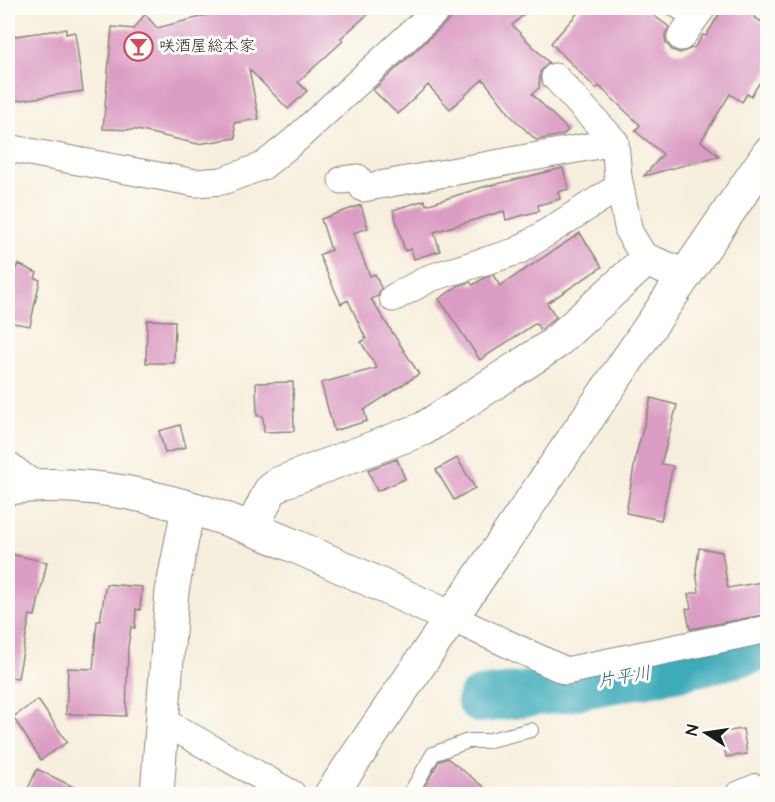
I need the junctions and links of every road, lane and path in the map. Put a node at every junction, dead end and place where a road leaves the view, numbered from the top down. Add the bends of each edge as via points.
1 (438, 8) edge
2 (555, 77) dead end
3 (615, 142) junction
4 (8, 148) edge
5 (768, 154) edge
6 (342, 180) dead end
7 (620, 186) junction
8 (646, 260) junction
9 (685, 276) junction
10 (393, 298) dead end
11 (8, 465) edge
12 (21, 487) edge
13 (188, 508) junction
14 (252, 528) junction
15 (452, 618) junction
16 (768, 629) edge
17 (161, 720) junction
18 (531, 730) dead end
19 (768, 785) edge
20 (157, 795) edge
21 (292, 795) edge
22 (331, 795) edge
23 (410, 795) edge
24 (733, 795) edge

1 - 4 street via 263,166 222,181 196,183
2 - 3 street
3 - 6 street via 363,188 358,178
3 - 7 street
5 - 9 main road
7 - 8 street via 629,232
7 - 10 street via 518,251 430,278
8 - 9 main road
8 - 14 main road via 554,344 423,429 280,483 270,491
9 - 15 main road
11 - 12 street
12 - 13 main road via 87,487
13 - 14 main road
13 - 17 main road via 172,591
14 - 15 main road
15 - 16 street via 566,671
15 - 22 main road
17 - 20 main road
17 - 21 street
18 - 23 lane via 486,741 468,741 433,754
19 - 24 lane via 755,781 734,790

